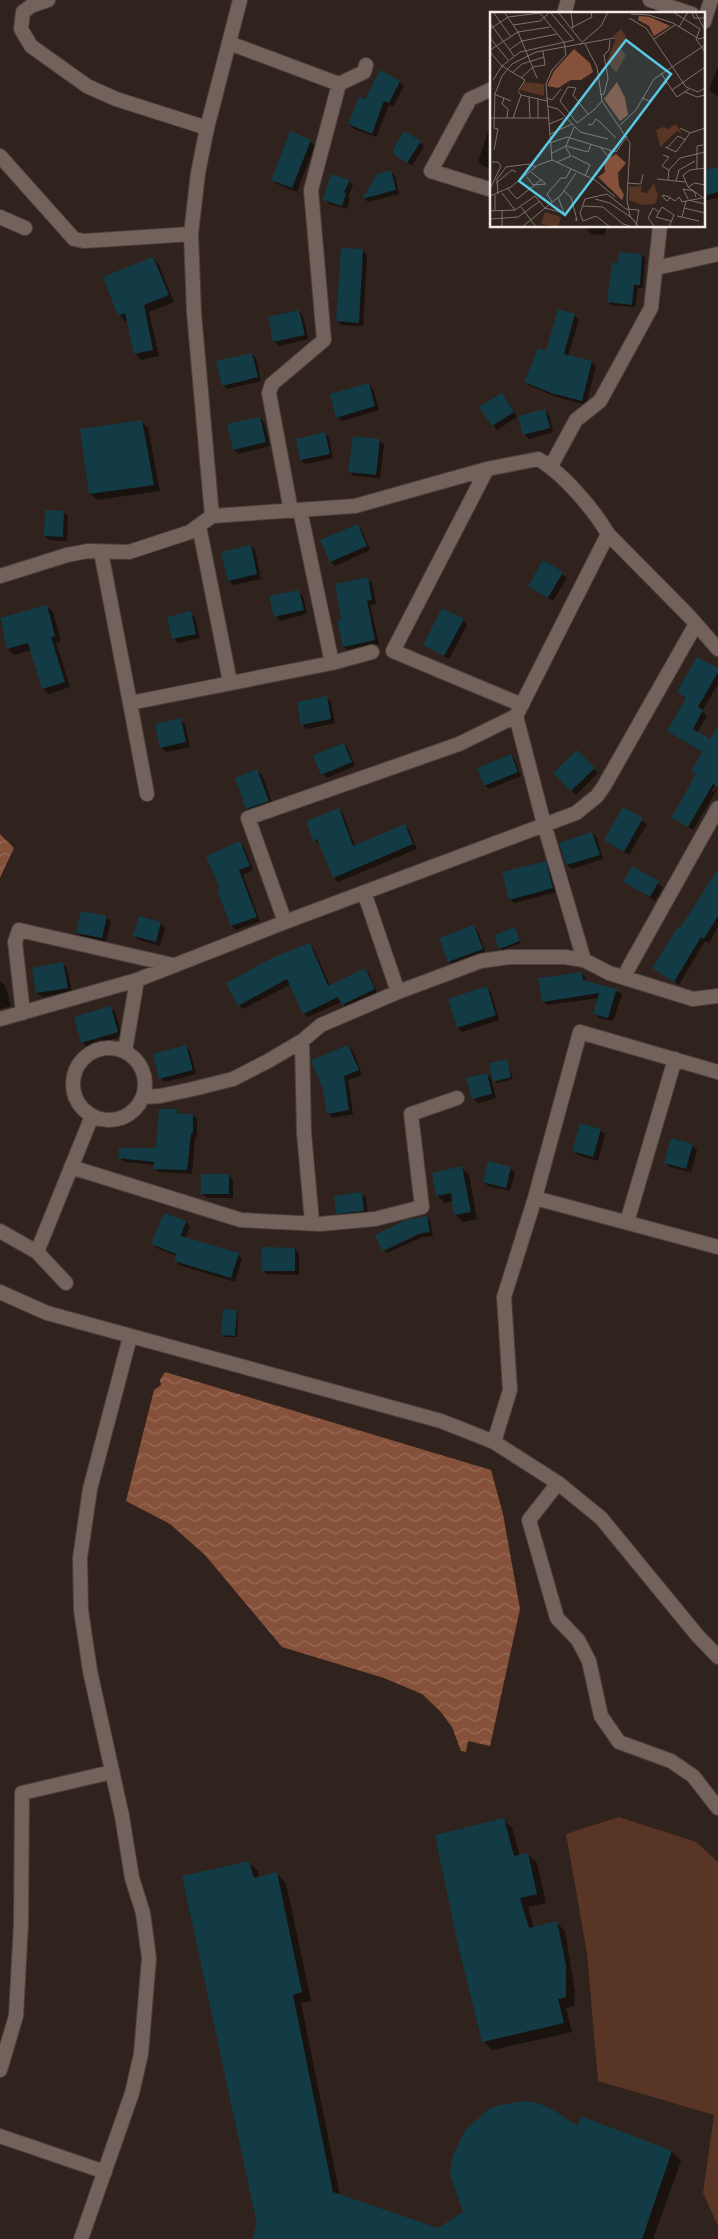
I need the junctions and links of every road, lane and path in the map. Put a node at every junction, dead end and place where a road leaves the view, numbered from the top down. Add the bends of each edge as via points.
1 (48, 0) edge
2 (240, 0) edge
3 (650, 0) edge
4 (711, 0) edge
5 (685, 12) edge
6 (705, 12) edge
7 (229, 43) junction
8 (366, 65) dead end
9 (339, 84) junction
10 (490, 90) edge
11 (207, 128) junction
12 (0, 156) edge
13 (490, 189) edge
14 (0, 217) edge
15 (25, 228) dead end
16 (660, 228) edge
17 (191, 234) junction
18 (718, 254) edge
19 (656, 268) junction
20 (551, 466) junction
21 (487, 469) junction
22 (296, 510) junction
23 (212, 516) junction
24 (200, 526) junction
25 (608, 534) junction
26 (101, 552) junction
27 (0, 576) edge
28 (696, 624) junction
29 (718, 649) edge
30 (372, 652) dead end
31 (332, 663) junction
32 (230, 682) junction
33 (130, 702) junction
34 (519, 711) junction
35 (147, 794) dead end
36 (718, 808) edge
37 (544, 824) junction
38 (364, 892) junction
39 (285, 922) junction
40 (584, 960) junction
41 (174, 965) junction
42 (624, 976) junction
43 (137, 980) junction
44 (398, 992) junction
45 (718, 996) edge
46 (23, 1013) junction
47 (0, 1019) edge
48 (302, 1041) junction
49 (125, 1051) junction
50 (675, 1058) junction
51 (718, 1072) edge
52 (143, 1097) junction
53 (457, 1098) dead end
54 (92, 1116) junction
55 (71, 1167) junction
56 (535, 1198) junction
57 (312, 1222) junction
58 (627, 1222) junction
59 (0, 1231) edge
60 (718, 1248) edge
61 (37, 1252) junction
62 (66, 1283) dead end
63 (0, 1292) edge
64 (130, 1337) junction
65 (494, 1442) junction
66 (558, 1483) junction
67 (718, 1657) edge
68 (112, 1772) junction
69 (718, 1808) edge
70 (0, 2070) edge
71 (0, 2136) edge
72 (105, 2172) junction
73 (81, 2239) edge

1 - 11 street via 23,12 21,29 31,46 86,86
2 - 7 street
3 - 5 street
4 - 6 street
7 - 9 street
7 - 11 street
8 - 9 street via 364,72
9 - 22 street via 311,190 324,340 272,384 269,393
10 - 13 street via 470,99 431,171
11 - 17 street
12 - 17 street via 74,239
14 - 15 street
16 - 19 street
17 - 23 street via 194,313
18 - 19 street
19 - 20 street via 651,308 600,401 576,420
20 - 21 street via 538,459
20 - 25 street via 600,520
21 - 22 street via 355,506
21 - 34 street via 393,651
22 - 23 street
22 - 31 street
23 - 24 street
24 - 26 street via 129,552
24 - 32 street
25 - 28 street
25 - 34 street
26 - 27 street via 68,555
26 - 33 street
28 - 29 street
28 - 37 street via 597,796 576,813
30 - 31 street
31 - 32 street
32 - 33 street
33 - 35 street
34 - 37 street
34 - 39 street via 460,744 248,818
36 - 42 street
37 - 38 street
37 - 40 street
38 - 39 street
38 - 44 street
39 - 41 street
40 - 42 street via 609,973
40 - 44 street via 509,957 481,961
41 - 43 street
41 - 46 street via 18,930 16,942
42 - 45 street via 694,999
43 - 46 street
43 - 49 street
44 - 48 street via 322,1025
46 - 47 street
48 - 52 street via 233,1078 194,1090
48 - 57 street via 304,1133
49 - 52 street via 138,1061 144,1072
49 - 54 street via 105,1047 93,1050 76,1068 72,1079 73,1091 77,1102
50 - 51 street
50 - 56 street via 580,1032
50 - 58 street
52 - 54 street via 128,1115 106,1120
53 - 57 street via 411,1114 422,1207 375,1219
54 - 55 street
55 - 57 street via 241,1220
55 - 61 street
56 - 58 street
56 - 65 street via 504,1297 510,1390
58 - 60 street
59 - 61 street
61 - 62 street
63 - 64 street via 46,1313
64 - 65 street via 441,1422
64 - 68 street via 90,1489 80,1558 81,1610
65 - 66 street
66 - 67 street via 601,1518
66 - 69 street via 530,1520 557,1618 578,1640 589,1661 601,1716 619,1742 671,1761 693,1776
68 - 70 street via 22,1793 16,2016
68 - 72 street via 132,1878 143,1913 149,1958 141,2054 132,2093
71 - 72 street
72 - 73 street

